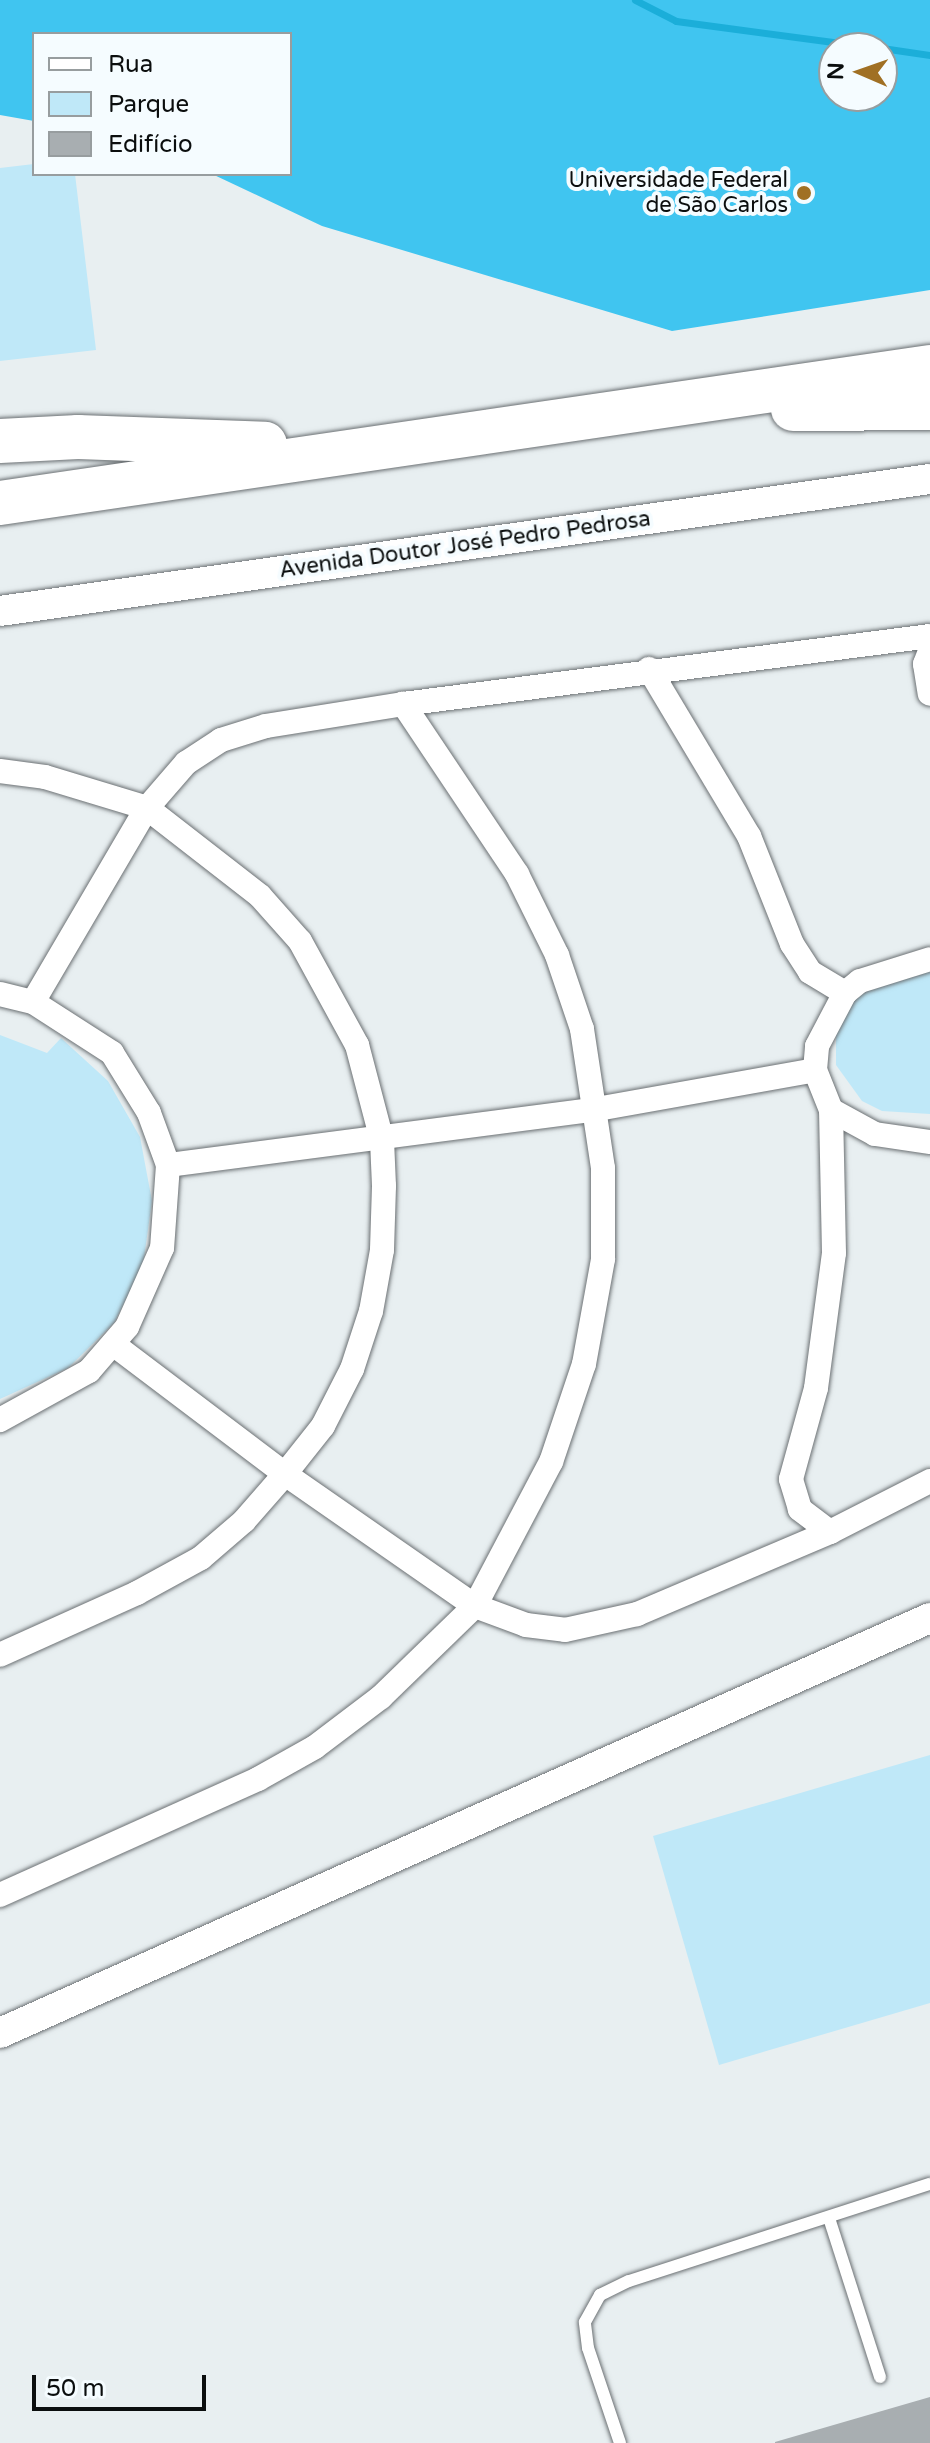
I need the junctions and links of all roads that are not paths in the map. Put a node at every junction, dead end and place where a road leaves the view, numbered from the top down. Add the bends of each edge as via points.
1 (929, 348) edge
2 (930, 408) edge
3 (626, 411) junction
4 (0, 441) edge
5 (265, 444) junction
6 (0, 479) edge
7 (930, 479) edge
8 (0, 503) edge
9 (0, 611) edge
10 (930, 636) edge
11 (930, 651) edge
12 (649, 669) junction
13 (930, 694) edge
14 (403, 704) junction
15 (0, 771) edge
16 (147, 808) junction
17 (930, 959) edge
18 (845, 993) junction
19 (0, 994) edge
20 (33, 1002) junction
21 (815, 1070) junction
22 (597, 1109) junction
23 (831, 1110) junction
24 (382, 1140) junction
25 (930, 1142) edge
26 (168, 1165) junction
27 (113, 1344) junction
28 (0, 1420) edge
29 (285, 1474) junction
30 (930, 1481) edge
31 (830, 1532) junction
32 (475, 1606) junction
33 (930, 1618) edge
34 (0, 1655) edge
35 (0, 1895) edge
36 (0, 2033) edge
37 (930, 2184) edge
38 (829, 2218) junction
39 (880, 2377) dead end
40 (620, 2443) edge

1 - 3 highway
1 - 5 highway
2 - 3 highway
3 - 8 highway
4 - 5 highway via 78,437
5 - 6 highway
7 - 9 street, Avenida Doutor José Pedro Pedrosa
10 - 12 street
11 - 13 street via 925,664
12 - 14 street
12 - 18 street via 749,836 792,944 810,972
14 - 16 street via 266,726 221,740 186,763
14 - 22 street via 517,874 557,955 582,1029
15 - 16 street via 45,777
16 - 20 street
16 - 24 street via 260,896 300,941 357,1045
17 - 18 street via 880,972
18 - 21 street via 817,1046
19 - 20 street
20 - 26 street via 112,1053 149,1113
21 - 22 street
21 - 23 street
22 - 24 street
22 - 32 street via 603,1259 584,1364 551,1462
23 - 25 street via 875,1134
23 - 31 street via 836,1199 828,1316 816,1388 791,1479 800,1509
24 - 26 street
24 - 29 street via 382,1250 371,1311 352,1369 323,1426
26 - 27 street via 162,1248 140,1304
27 - 28 street via 64,1388
27 - 29 street
29 - 32 street
29 - 34 street via 244,1521 201,1558
30 - 31 street
31 - 32 street via 601,1626 565,1630 526,1625
32 - 35 street via 381,1697 315,1747 258,1779
33 - 36 street
37 - 38 lane
38 - 39 lane
38 - 40 lane via 629,2281 600,2295 585,2322 588,2348

